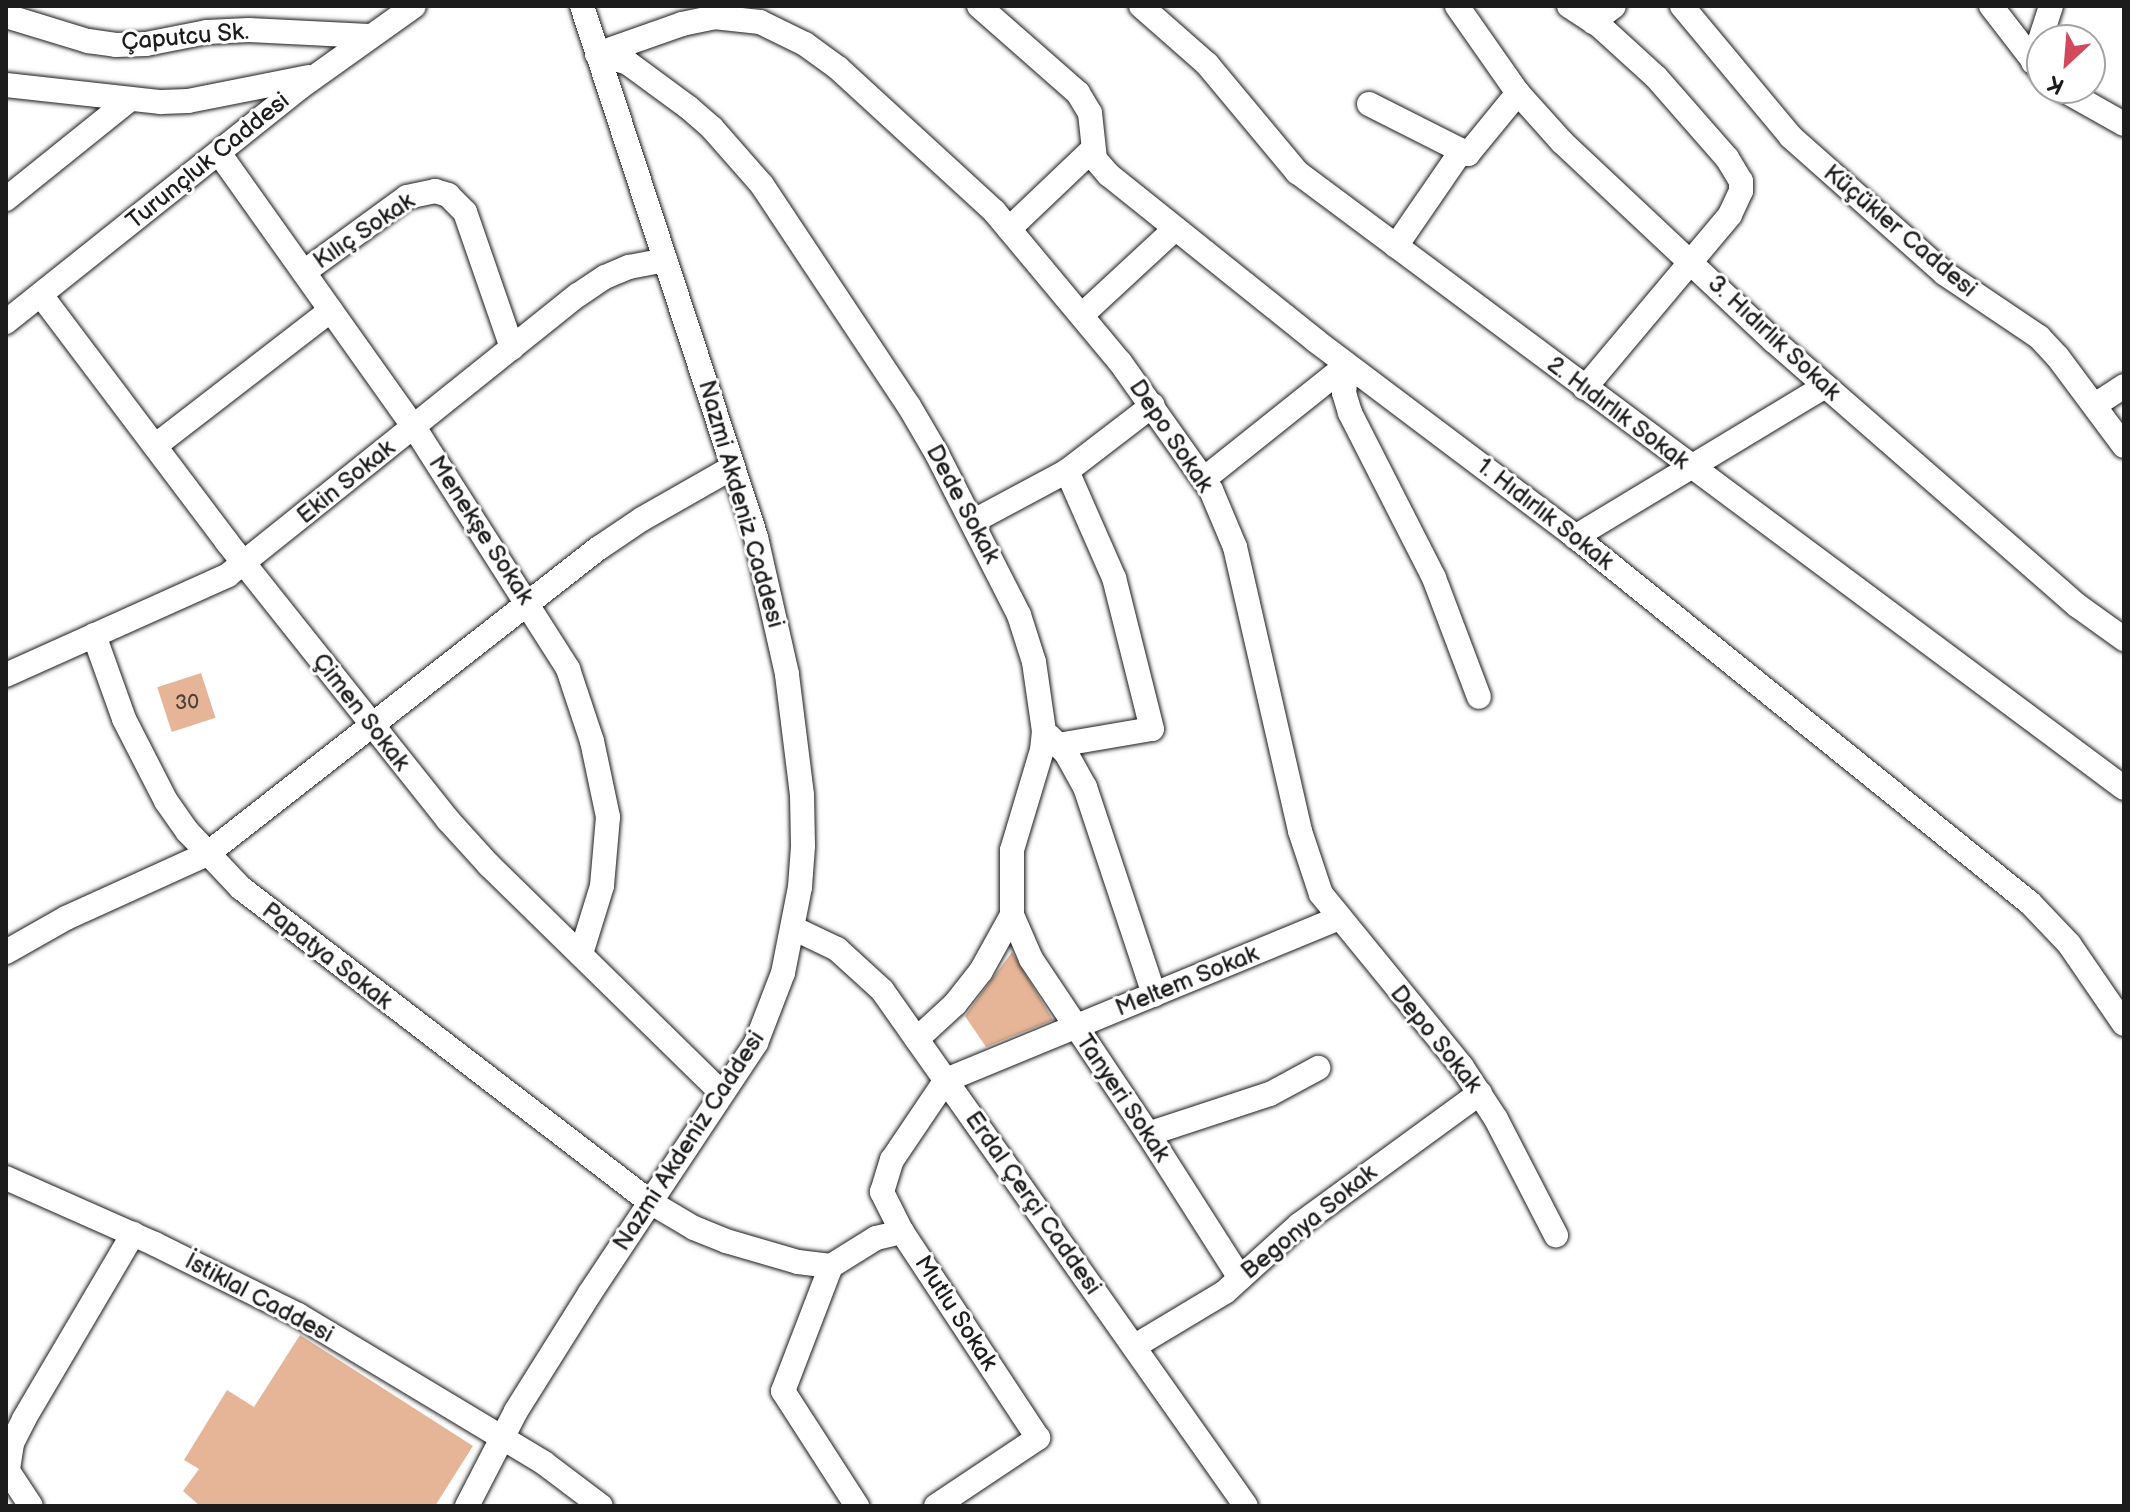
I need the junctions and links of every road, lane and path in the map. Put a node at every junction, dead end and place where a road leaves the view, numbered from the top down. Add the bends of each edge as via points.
1 (414, 6) edge
2 (582, 6) edge
3 (979, 6) edge
4 (1141, 6) edge
5 (1457, 6) edge
6 (1569, 6) edge
7 (1614, 6) edge
8 (1682, 6) edge
9 (1991, 6) edge
10 (6, 16) edge
11 (1593, 22) junction
12 (369, 36) junction
13 (2026, 51) edge
14 (597, 54) junction
15 (316, 75) junction
16 (6, 85) edge
17 (1518, 93) junction
18 (128, 101) junction
19 (1369, 104) dead end
20 (2088, 104) edge
21 (2124, 124) edge
22 (1093, 149) junction
23 (1462, 150) junction
24 (219, 153) junction
25 (6, 199) edge
26 (1009, 229) junction
27 (1175, 229) junction
28 (1396, 246) junction
29 (665, 260) junction
30 (1691, 261) junction
31 (304, 272) junction
32 (41, 295) junction
33 (331, 310) junction
34 (1082, 315) junction
35 (6, 322) edge
36 (512, 348) junction
37 (1347, 365) junction
38 (1825, 386) junction
39 (2124, 386) edge
40 (1585, 388) junction
41 (1153, 405) junction
42 (2095, 405) junction
43 (414, 427) junction
44 (155, 446) junction
45 (2124, 446) edge
46 (733, 467) junction
47 (1689, 467) junction
48 (1067, 471) junction
49 (1204, 479) junction
50 (972, 522) junction
51 (1575, 537) junction
52 (245, 564) junction
53 (529, 603) junction
54 (94, 635) junction
55 (2124, 639) edge
56 (6, 675) edge
57 (1479, 697) dead end
58 (371, 725) junction
59 (1051, 738) junction
60 (2124, 788) edge
61 (207, 854) junction
62 (1012, 915) junction
63 (1340, 918) junction
64 (793, 928) junction
65 (6, 952) edge
66 (581, 954) junction
67 (1154, 995) junction
68 (2124, 1024) edge
69 (1076, 1027) junction
70 (917, 1039) junction
71 (1318, 1068) dead end
72 (946, 1080) junction
73 (722, 1093) junction
74 (1480, 1093) junction
75 (1148, 1134) junction
76 (6, 1178) edge
77 (650, 1202) junction
78 (902, 1232) junction
79 (133, 1234) junction
80 (1556, 1235) dead end
81 (831, 1266) junction
82 (1240, 1278) junction
83 (1135, 1346) junction
84 (501, 1439) junction
85 (7, 1468) edge
86 (31, 1506) edge
87 (467, 1506) edge
88 (601, 1506) edge
89 (857, 1506) edge
90 (936, 1506) edge
91 (1246, 1506) edge

1 - 12 street, Turunçluk Caddesi
2 - 14 street, Nazmi Akdeniz Caddesi
3 - 22 street, 1. Hıdırlık Sokak via 1078,93 1090,113
4 - 28 street, 2. Hıdırlık Sokak via 1207,64 1297,172
5 - 17 street, 3. Hıdırlık Sokak
6 - 11 street
7 - 11 street
8 - 42 street, Küçükler Caddesi via 1791,137 1944,273 2039,337
9 - 13 street
10 - 12 street, Çaputcu Sk. via 116,45 235,30
11 - 30 street via 1656,77 1741,181 1740,200
12 - 15 street, Turunçluk Caddesi
14 - 26 street, Depo Sokak via 714,17 760,22 830,61 959,176
14 - 29 street, Nazmi Akdeniz Caddesi
14 - 50 street, Dede Sokak via 628,63 652,80 712,128 745,164 909,406
15 - 18 street via 188,101
15 - 24 street, Turunçluk Caddesi
16 - 18 street
17 - 23 street via 1468,154
17 - 30 street, 3. Hıdırlık Sokak via 1562,142
18 - 25 street
19 - 23 street
20 - 21 street
22 - 26 street
22 - 27 street, 1. Hıdırlık Sokak via 1101,168
23 - 28 street
24 - 31 street, Menekşe Sokak
24 - 32 street, Turunçluk Caddesi
26 - 34 street, Depo Sokak
27 - 34 street
27 - 37 street, 1. Hıdırlık Sokak
28 - 40 street, 2. Hıdırlık Sokak
29 - 36 street, Ekin Sokak via 605,277
29 - 46 street, Nazmi Akdeniz Caddesi
30 - 38 street, 3. Hıdırlık Sokak
30 - 40 street
31 - 33 street, Menekşe Sokak
31 - 36 street, Kılıç Sokak via 407,197 435,191 448,195 470,224
32 - 35 street, Turunçluk Caddesi
32 - 44 street, Çimen Sokak
33 - 43 street, Menekşe Sokak
33 - 44 street
34 - 41 street, Depo Sokak
36 - 43 street, Ekin Sokak
37 - 49 street
37 - 51 street, 1. Hıdırlık Sokak
37 - 57 street via 1344,393 1350,413 1434,578
38 - 47 street
38 - 55 street, 3. Hıdırlık Sokak via 2078,606
39 - 42 street
40 - 47 street, 2. Hıdırlık Sokak
41 - 48 street
41 - 49 street, Depo Sokak
42 - 45 street, Küçükler Caddesi
43 - 52 street, Ekin Sokak
43 - 53 street, Menekşe Sokak
44 - 52 street, Çimen Sokak
46 - 53 street via 642,519
46 - 64 street, Nazmi Akdeniz Caddesi via 778,624 797,742 803,846
47 - 51 street
47 - 60 street, 2. Hıdırlık Sokak
48 - 50 street
48 - 59 street via 1114,578 1152,729
49 - 63 street, Depo Sokak via 1235,547 1311,869 1321,894
50 - 59 street, Dede Sokak via 1019,615
51 - 68 street, 1. Hıdırlık Sokak via 2030,903 2061,933
52 - 54 street, Ekin Sokak
52 - 58 street, Çimen Sokak
53 - 58 street
53 - 66 street, Menekşe Sokak via 580,701 608,817 602,886
54 - 56 street, Ekin Sokak
54 - 61 street, Papatya Sokak via 142,756 166,801
58 - 61 street
58 - 66 street, Çimen Sokak via 489,865
59 - 62 street, Dede Sokak via 1042,750 1012,850
59 - 67 street via 1085,787
61 - 65 street via 66,918
61 - 77 street, Papatya Sokak via 262,907
62 - 69 street, Tanyeri Sokak via 1031,959
62 - 70 street, Dede Sokak via 981,971
63 - 67 street, Meltem Sokak
63 - 74 street, Depo Sokak
64 - 70 street, Erdal Çerçi Caddesi via 859,966
64 - 73 street, Nazmi Akdeniz Caddesi via 771,1010
66 - 73 street, Çimen Sokak
67 - 69 street, Meltem Sokak
69 - 72 street, Meltem Sokak
69 - 75 street, Tanyeri Sokak
70 - 72 street, Erdal Çerçi Caddesi
71 - 75 street via 1270,1094
72 - 78 street, Mutlu Sokak via 892,1160 882,1192
72 - 83 street, Erdal Çerçi Caddesi
73 - 77 street, Nazmi Akdeniz Caddesi
74 - 80 street, Depo Sokak
74 - 82 street, Begonya Sokak via 1341,1193
75 - 82 street, Tanyeri Sokak
76 - 79 street, İstiklal Caddesi
77 - 81 street, Papatya Sokak via 726,1241
77 - 84 street, Nazmi Akdeniz Caddesi
78 - 81 street via 876,1238
78 - 90 street, Mutlu Sokak via 1038,1438
79 - 84 street, İstiklal Caddesi via 298,1315
79 - 85 street via 24,1419
81 - 89 street via 783,1391
82 - 83 street, Begonya Sokak via 1200,1309
83 - 91 street, Erdal Çerçi Caddesi
84 - 87 street, Nazmi Akdeniz Caddesi
84 - 88 street, İstiklal Caddesi
85 - 86 street

